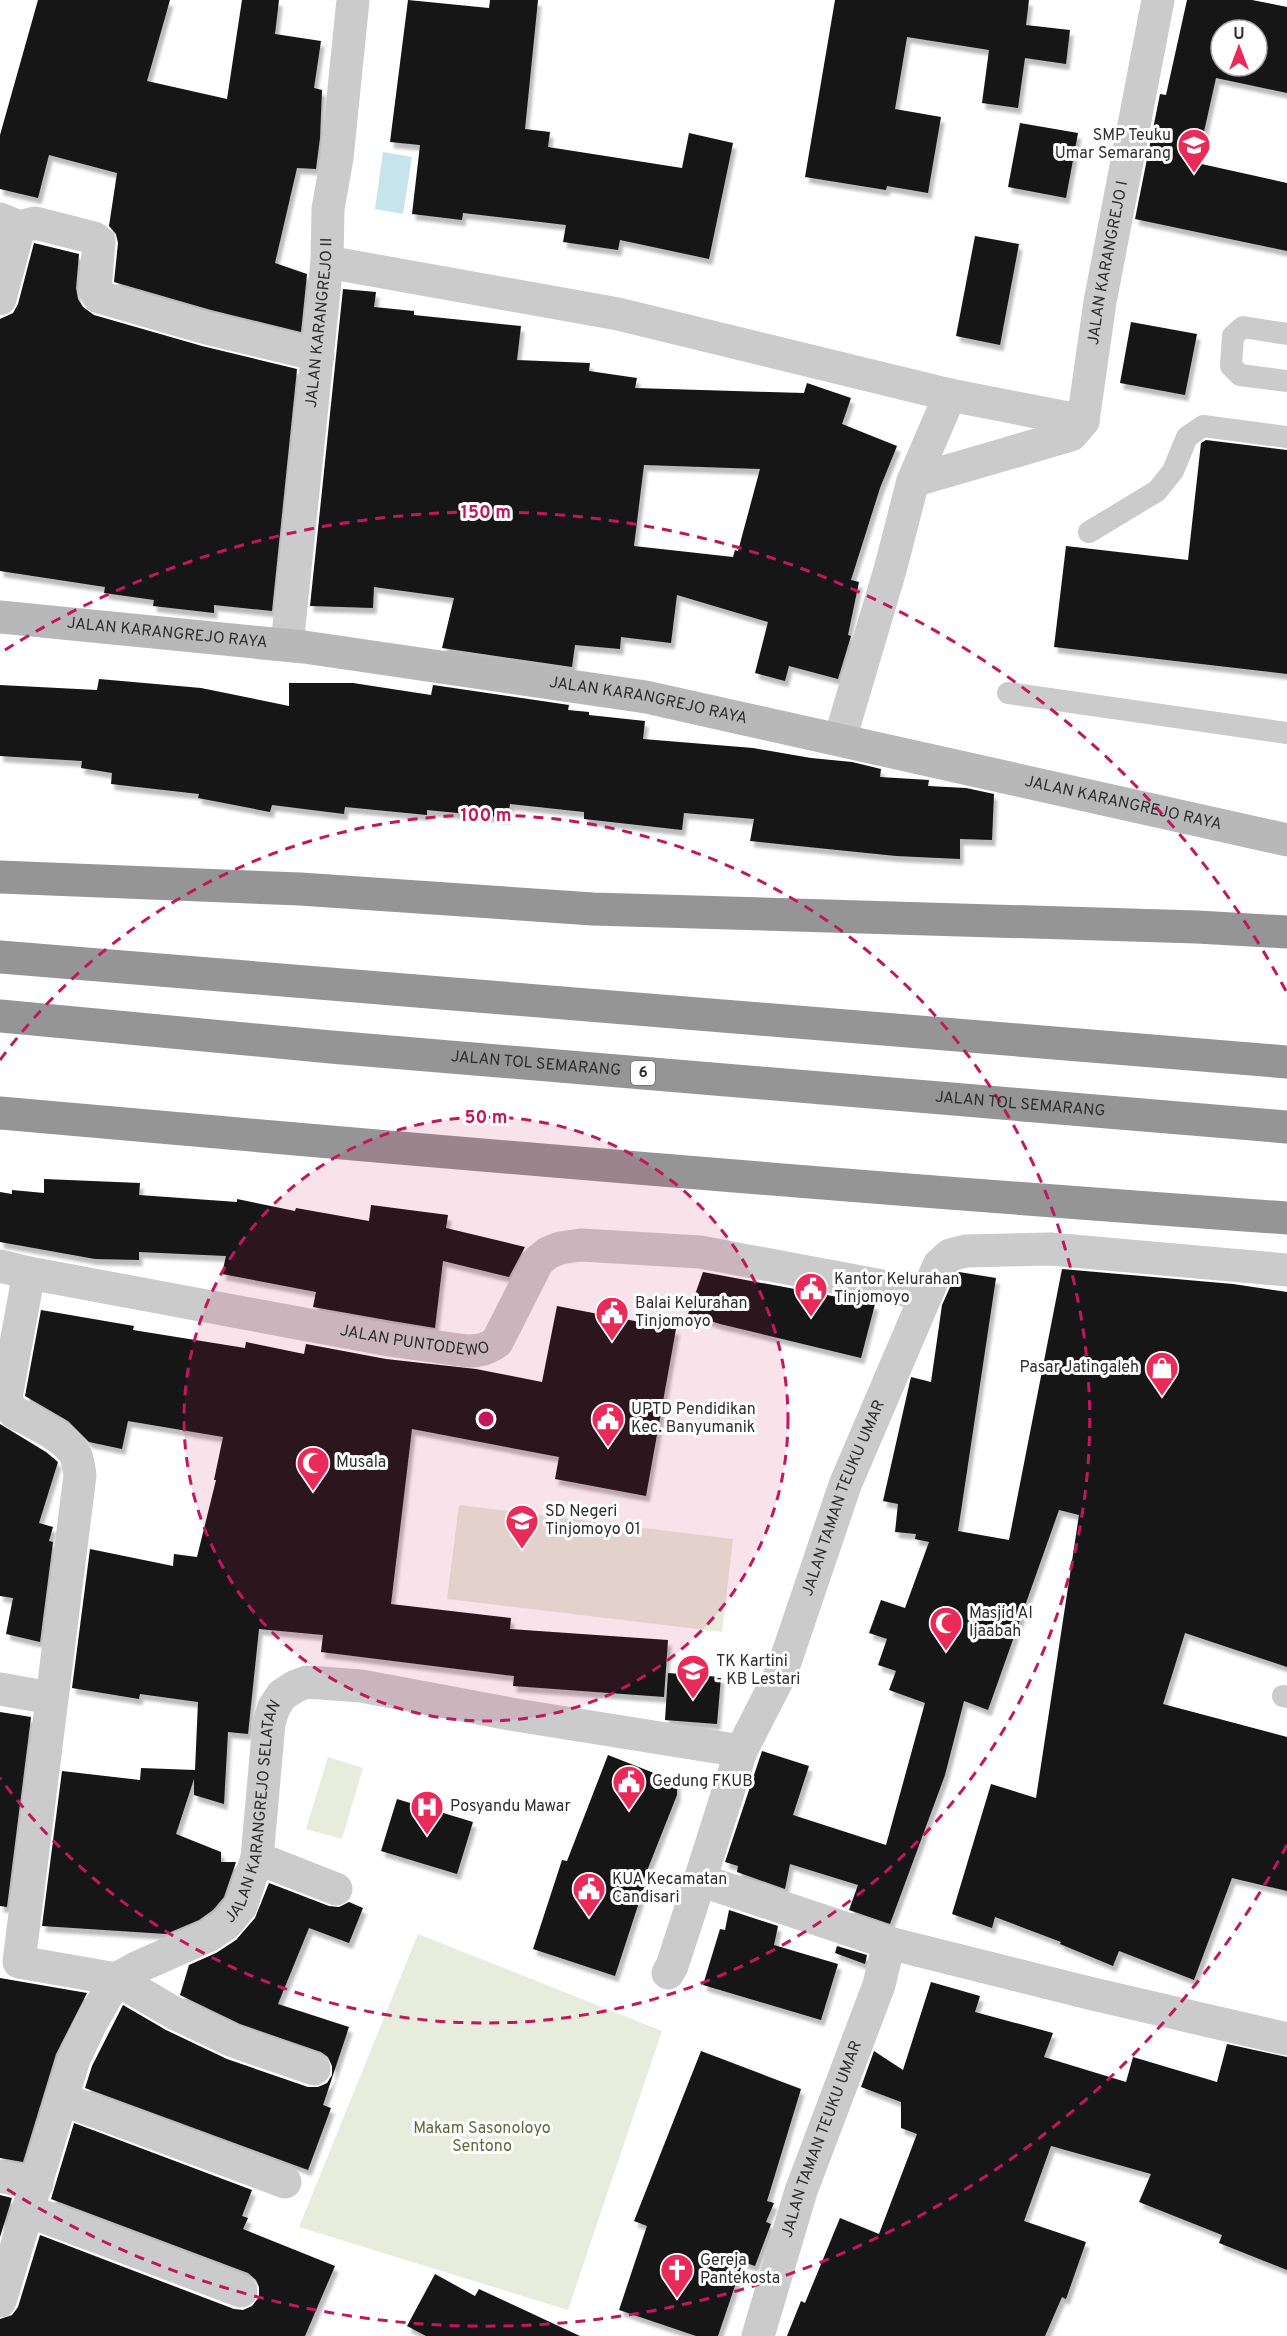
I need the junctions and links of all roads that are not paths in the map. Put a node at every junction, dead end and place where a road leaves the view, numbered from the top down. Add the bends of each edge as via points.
1 (353, 0) edge
2 (1158, 0) edge
3 (9, 223) edge
4 (327, 262) junction
5 (0, 299) edge
6 (1287, 334) edge
7 (318, 355) junction
8 (1287, 381) edge
9 (950, 395) junction
10 (1083, 421) junction
11 (1287, 437) edge
12 (913, 481) junction
13 (1089, 532) dead end
14 (0, 617) edge
15 (287, 645) junction
16 (1008, 693) dead end
17 (1287, 733) edge
18 (840, 740) junction
19 (1287, 840) edge
20 (0, 877) edge
21 (1287, 932) edge
22 (0, 957) edge
23 (0, 1016) edge
24 (1287, 1062) edge
25 (0, 1113) edge
26 (1287, 1127) edge
27 (1287, 1218) edge
28 (14, 1270) edge
29 (1287, 1270) edge
30 (926, 1294) junction
31 (0, 1689) edge
32 (51, 1698) junction
33 (741, 1751) junction
34 (257, 1858) junction
35 (700, 1880) junction
36 (336, 1889) dead end
37 (889, 1943) junction
38 (10, 1962) edge
39 (668, 1973) dead end
40 (116, 1979) junction
41 (1287, 2038) edge
42 (314, 2070) dead end
43 (62, 2099) junction
44 (0, 2176) edge
45 (285, 2182) dead end
46 (33, 2198) junction
47 (2, 2290) edge
48 (241, 2291) dead end
49 (758, 2336) edge

1 - 4 street, JALAN KARANGREJO II via 328,210
2 - 10 street, JALAN KARANGREJO I via 1100,302
3 - 5 street
3 - 7 street via 35,223 98,240 95,290 99,297
4 - 7 street, JALAN KARANGREJO II
4 - 9 street via 618,314
6 - 8 lane via 1243,327 1233,336 1231,366 1240,375
7 - 15 street, JALAN KARANGREJO II
9 - 10 street
9 - 12 street
10 - 12 street via 1071,435
11 - 13 lane via 1203,426 1187,437 1173,471 1157,491
12 - 18 street
14 - 15 main road, JALAN KARANGREJO RAYA
15 - 18 main road, JALAN KARANGREJO RAYA via 646,697
16 - 17 lane
18 - 19 main road, JALAN KARANGREJO RAYA
20 - 21 highway via 300,889 593,909
22 - 24 highway
23 - 26 highway, JALAN TOL SEMARANG / 6
25 - 27 highway
28 - 30 street, JALAN PUNTODEWO via 467,1351 479,1351 497,1342 534,1268 548,1253 581,1245 700,1252
28 - 32 street, JALAN PUNTODEWO via 8,1405 62,1440 75,1455 80,1475
29 - 30 street, JALAN TAMAN TEUKU UMAR via 1050,1250 966,1251 943,1259
30 - 33 street, JALAN TAMAN TEUKU UMAR via 845,1485 782,1671
31 - 32 street
32 - 38 street
33 - 34 street, JALAN KARANGREJO SELATAN via 361,1686 307,1682 282,1695 269,1723
33 - 35 street, JALAN TAMAN TEUKU UMAR
34 - 36 street
34 - 40 street, JALAN KARANGREJO SELATAN via 241,1906 226,1924
35 - 37 street
35 - 39 street, JALAN TAMAN TEUKU UMAR
37 - 41 street
37 - 49 street, JALAN TAMAN TEUKU UMAR via 879,1985 801,2191
38 - 40 street
40 - 42 street via 233,2041
40 - 43 street via 74,2060
43 - 45 street
43 - 46 street
44 - 46 street
46 - 47 street
46 - 48 street

